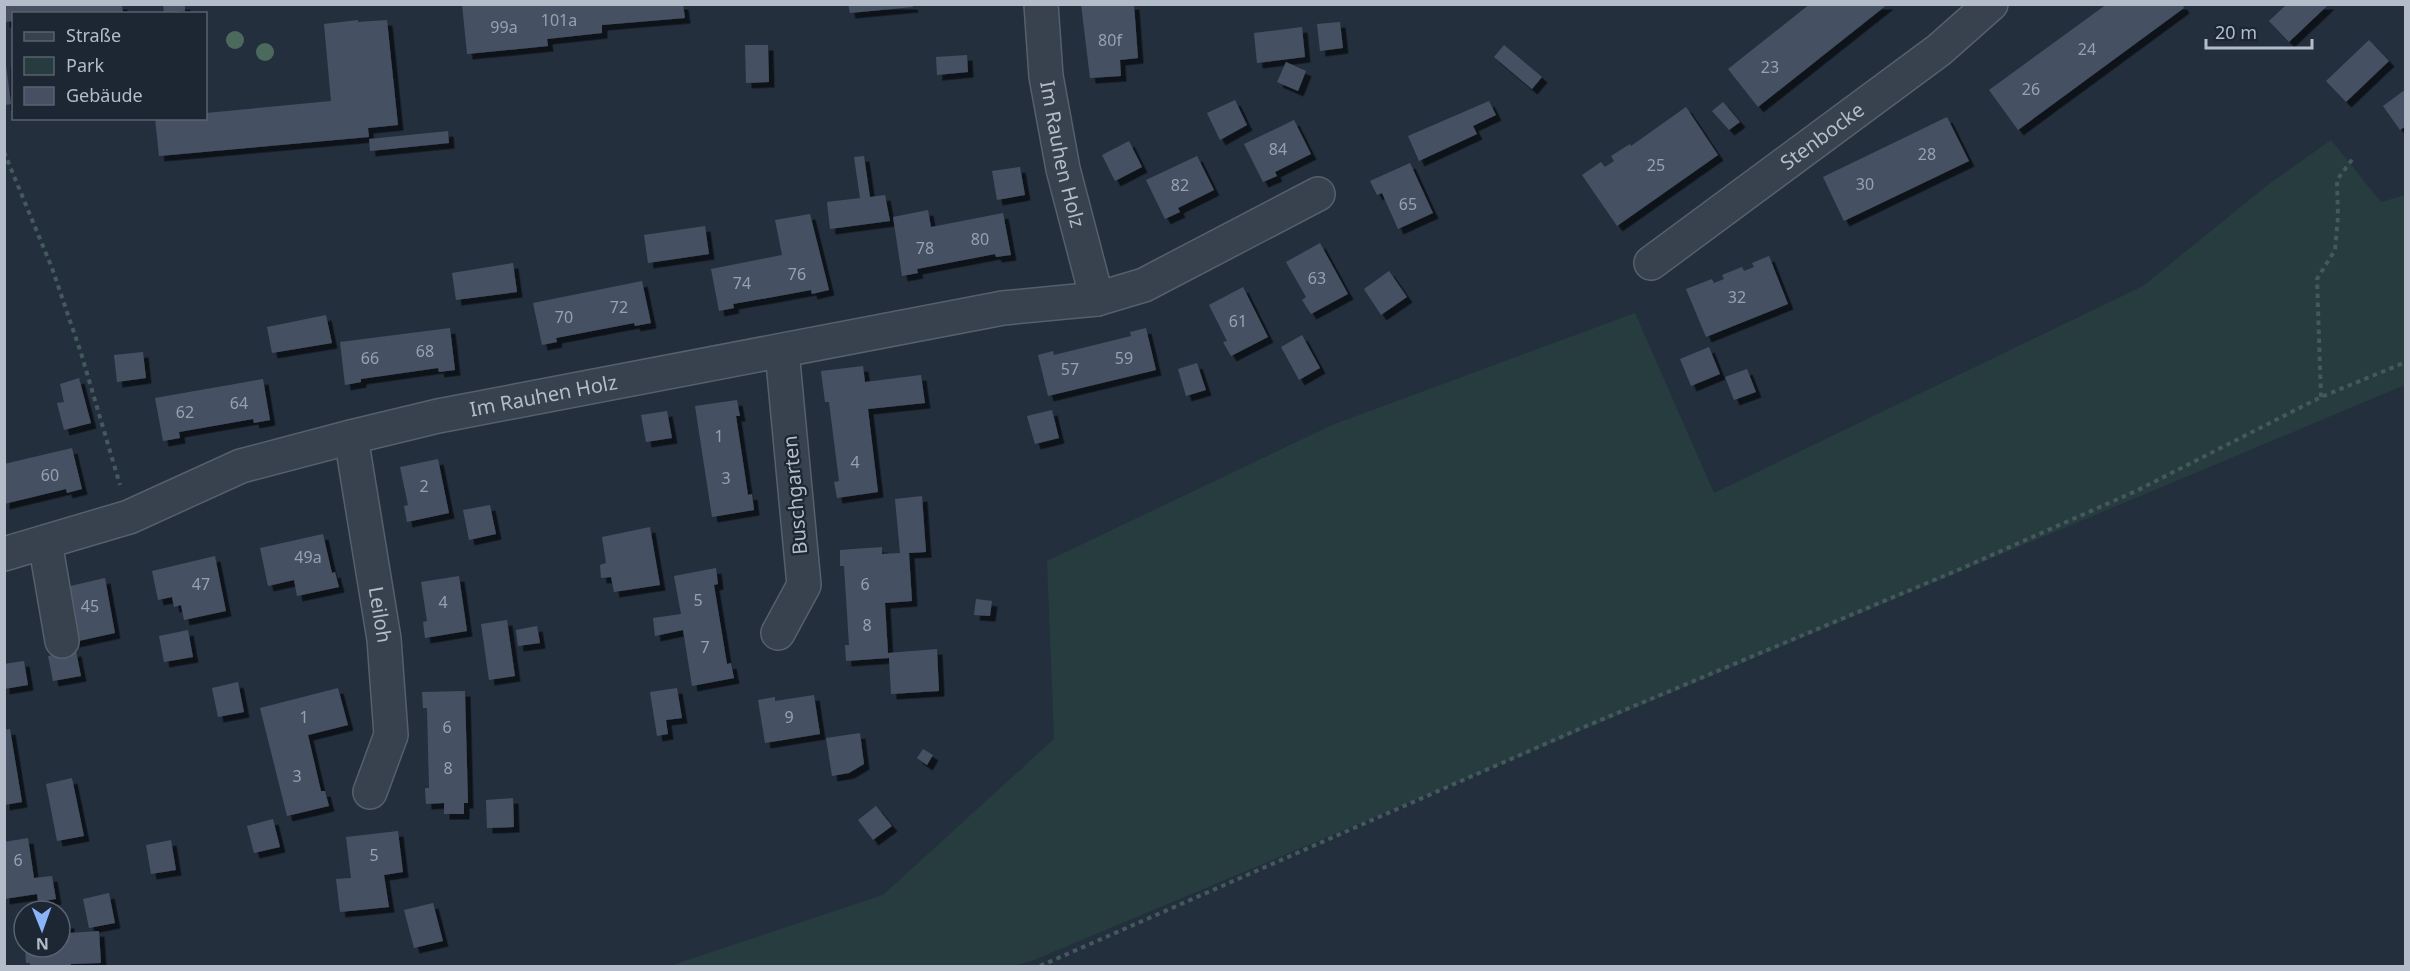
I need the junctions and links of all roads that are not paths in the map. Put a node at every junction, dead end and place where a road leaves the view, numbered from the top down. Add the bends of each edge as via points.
1 (1041, 4) edge
2 (1991, 4) edge
3 (1318, 194) dead end
4 (1651, 263) dead end
5 (1097, 299) junction
6 (782, 351) junction
7 (351, 437) junction
8 (45, 542) junction
9 (4, 554) edge
10 (778, 633) dead end
11 (62, 640) dead end
12 (370, 792) dead end

1 - 5 street, Im Rauhen Holz via 1046,76 1063,169
2 - 4 street, Stenbocke via 1939,50
3 - 5 street, Im Rauhen Holz via 1144,285
5 - 6 street, Im Rauhen Holz via 1003,308
6 - 7 street, Im Rauhen Holz via 438,416
6 - 10 street, Buschgarten via 804,585
7 - 8 street, Im Rauhen Holz via 241,466 129,517
7 - 12 street, Leiloh via 384,639 391,735
8 - 9 street, Im Rauhen Holz
8 - 11 street

